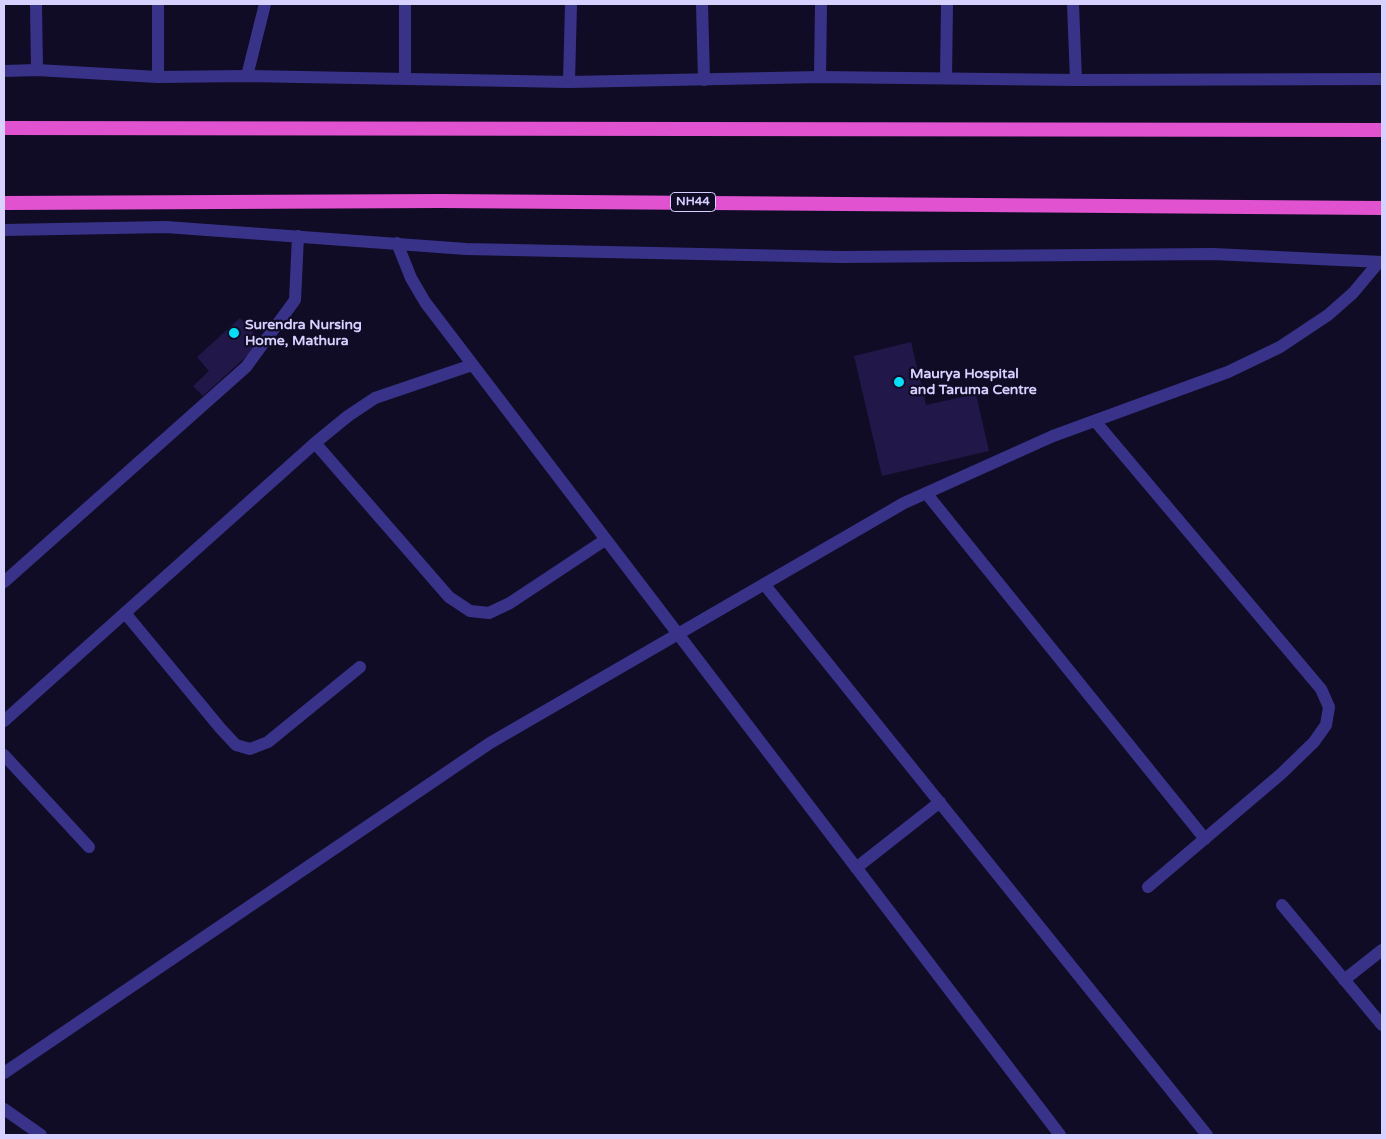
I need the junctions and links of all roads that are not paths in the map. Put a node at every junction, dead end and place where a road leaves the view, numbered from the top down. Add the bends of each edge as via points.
1 (36, 4) edge
2 (158, 4) edge
3 (264, 4) edge
4 (405, 4) edge
5 (570, 4) edge
6 (702, 4) edge
7 (821, 4) edge
8 (947, 4) edge
9 (1073, 4) edge
10 (37, 70) junction
11 (4, 71) edge
12 (247, 76) junction
13 (158, 77) junction
14 (820, 77) junction
15 (405, 78) junction
16 (946, 78) junction
17 (1382, 79) edge
18 (704, 80) junction
19 (1076, 80) junction
20 (569, 82) junction
21 (4, 128) edge
22 (1382, 130) edge
23 (4, 203) edge
24 (1382, 208) edge
25 (4, 230) edge
26 (298, 236) junction
27 (397, 243) junction
28 (1381, 262) edge
29 (472, 365) junction
30 (1095, 421) junction
31 (315, 443) junction
32 (926, 493) junction
33 (605, 540) junction
34 (4, 582) edge
35 (764, 584) junction
36 (125, 613) junction
37 (677, 634) junction
38 (360, 667) dead end
39 (4, 721) edge
40 (4, 755) edge
41 (940, 802) junction
42 (1205, 839) junction
43 (88, 847) dead end
44 (856, 868) junction
45 (1148, 887) dead end
46 (1282, 905) dead end
47 (1382, 950) edge
48 (1344, 980) junction
49 (1382, 1025) edge
50 (4, 1073) edge
51 (4, 1109) edge
52 (41, 1135) edge
53 (1060, 1135) edge
54 (1207, 1135) edge

1 - 10 street
2 - 13 street
3 - 12 street
4 - 15 street
5 - 20 street
6 - 18 street
7 - 14 street
8 - 16 street
9 - 19 street
10 - 11 street
10 - 13 street
12 - 13 street
12 - 15 street
14 - 16 street
14 - 18 street
15 - 20 street
16 - 19 street
17 - 19 street
18 - 20 street
21 - 22 highway
23 - 24 highway, NH44 via 441,201
25 - 26 street via 166,227
26 - 27 street
26 - 34 street via 295,300 246,367
27 - 28 street via 466,249 841,257 1213,254
27 - 29 street via 425,302
28 - 30 street via 1328,315 1280,347 1228,372
29 - 31 street via 376,398
29 - 33 street
30 - 32 street
30 - 42 street via 1321,689 1329,707 1326,725 1314,742
31 - 33 street via 449,597 470,612 489,613 510,603
31 - 36 street
32 - 35 street via 904,502
32 - 42 street
33 - 37 street
35 - 37 street
35 - 41 street
36 - 38 street via 221,729 236,745 250,749 268,742
36 - 39 street
37 - 44 street
37 - 50 street via 490,743
40 - 43 street
41 - 44 street
41 - 54 street
42 - 45 street
44 - 53 street
46 - 48 street
47 - 48 street
48 - 49 street
51 - 52 street

